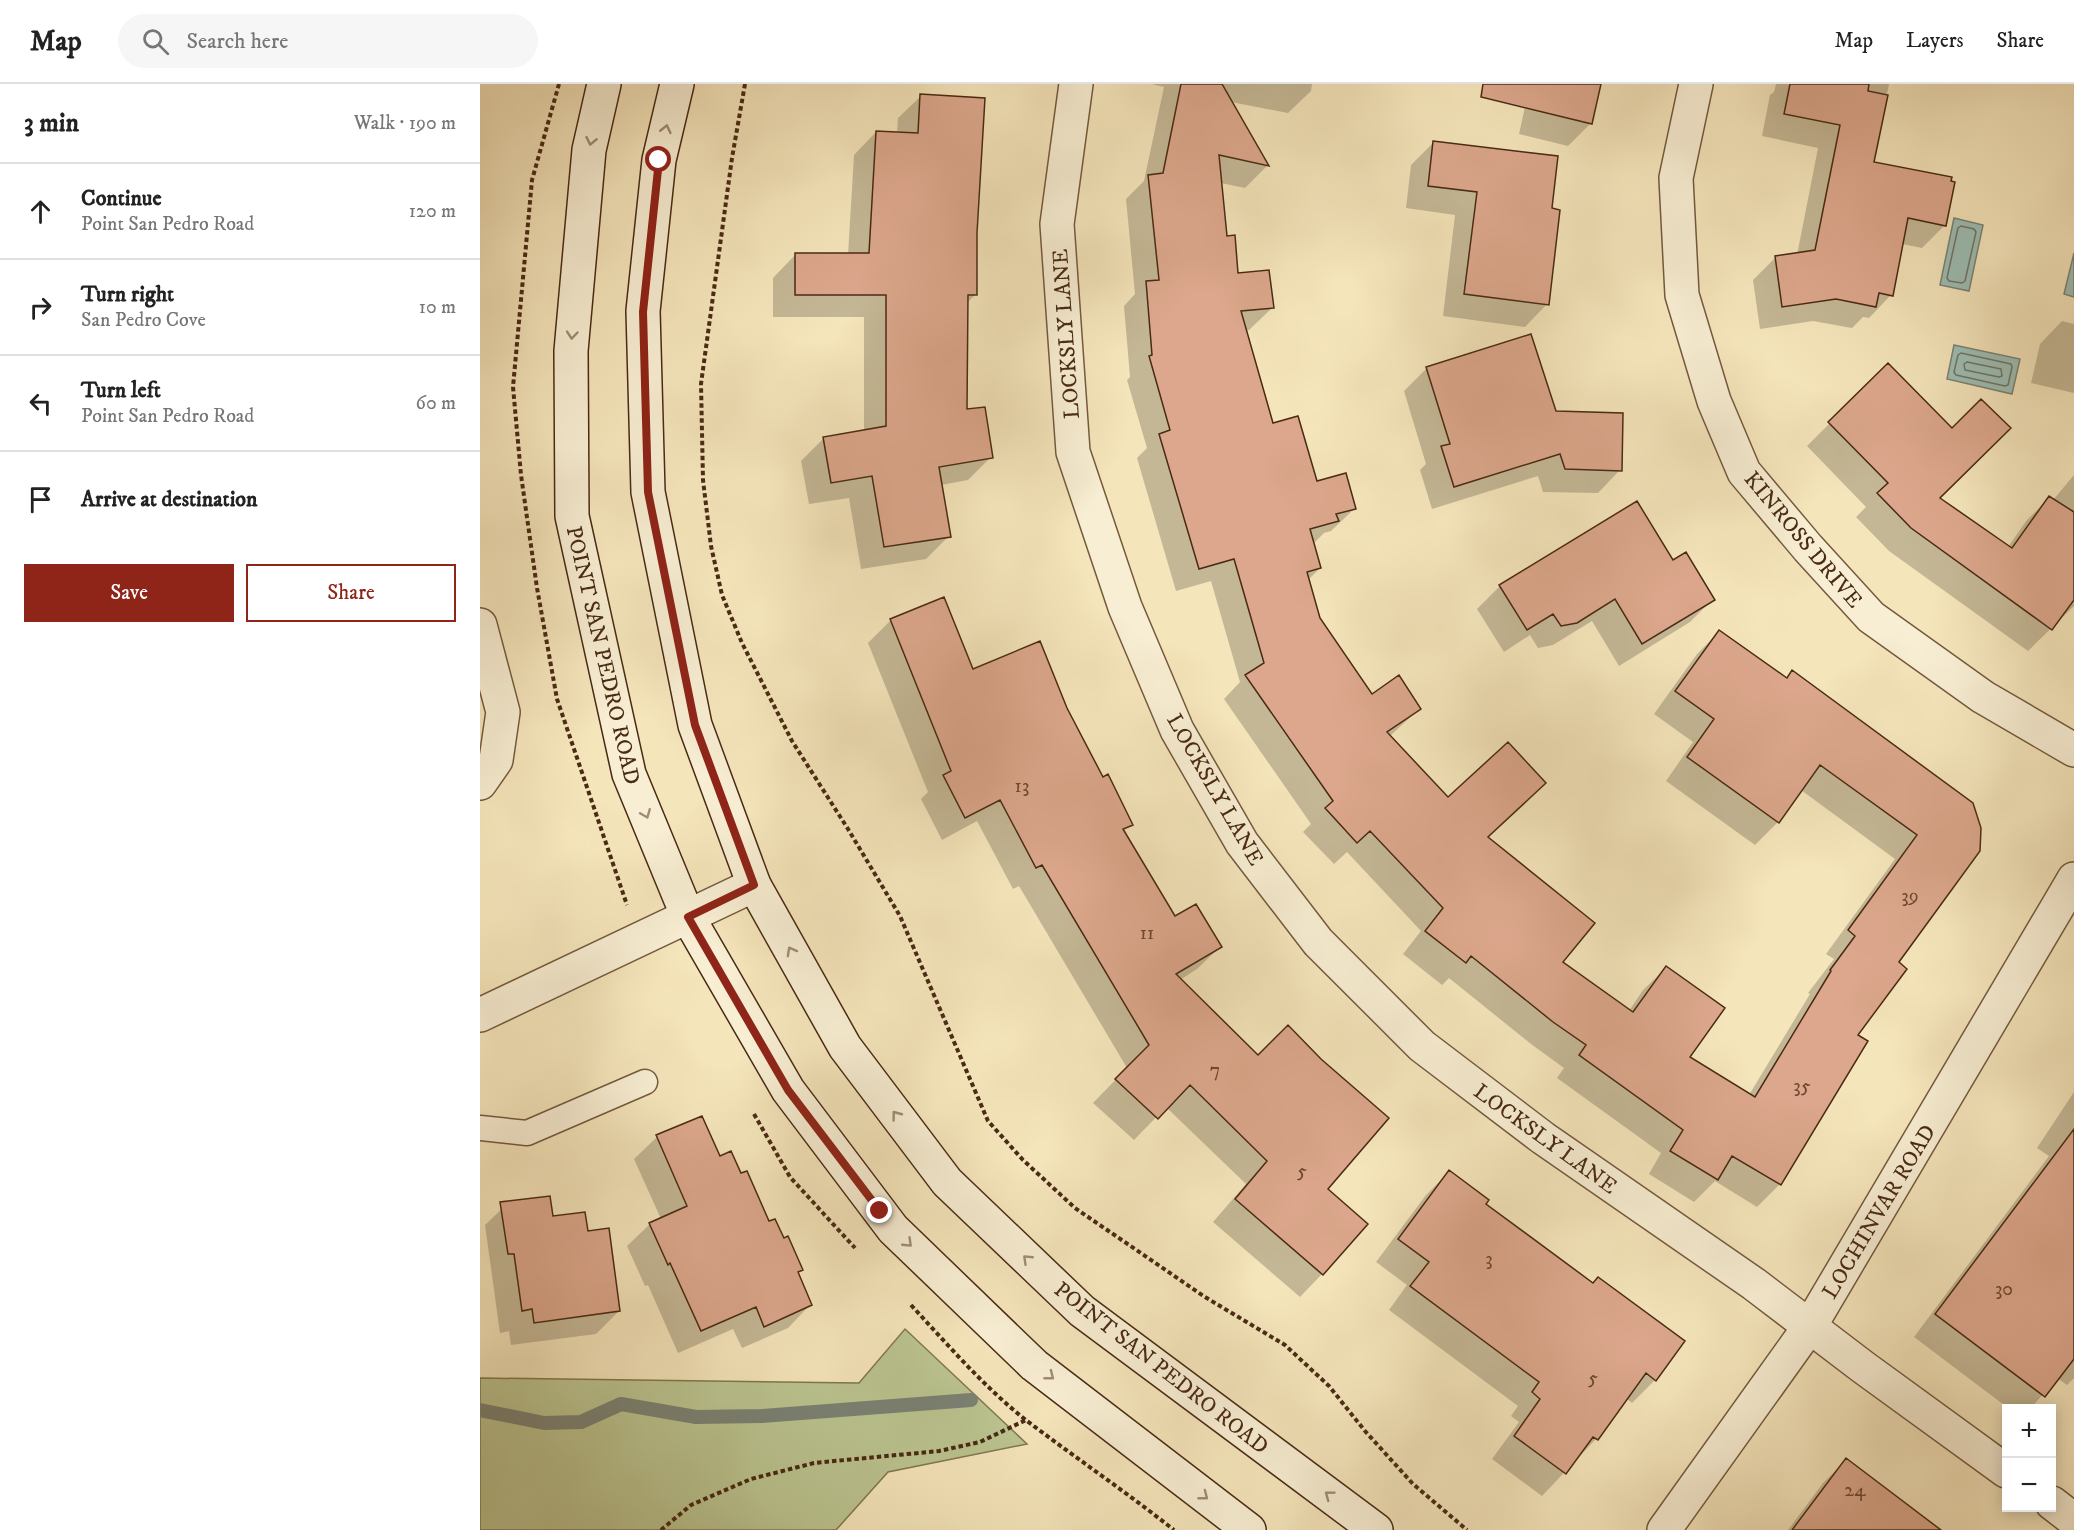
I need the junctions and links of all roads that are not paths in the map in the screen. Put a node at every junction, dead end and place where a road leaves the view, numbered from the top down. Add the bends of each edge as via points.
1 (604, 84) edge
2 (677, 84) edge
3 (1076, 84) edge
4 (1696, 84) edge
5 (480, 625) edge
6 (2074, 750) edge
7 (480, 783) edge
8 (2074, 879) edge
9 (754, 885) junction
10 (688, 917) junction
11 (480, 1015) edge
12 (645, 1082) dead end
13 (480, 1128) edge
14 (1810, 1326) junction
15 (2002, 1467) edge
16 (2056, 1506) edge
17 (2074, 1520) edge
18 (1249, 1530) edge
19 (1376, 1530) edge
20 (1664, 1530) edge

1 -> 10 street, POINT SAN PEDRO ROAD via 590,150 571,351 572,516 629,774
9 -> 2 street, POINT SAN PEDRO ROAD via 695,725 648,492 643,312 659,160
3 - 14 street, LOCKSLY LANE via 1057,224 1073,452 1125,607 1177,730 1242,843 1318,942 1422,1046 1543,1138
4 - 6 street, KINROSS DRIVE via 1676,178 1682,295 1714,401 1744,472 1871,617 1983,697
5 - 7 street via 503,712 496,760
8 - 14 street, LOCHINVAR ROAD
9 - 10 street
19 -> 9 street, POINT SAN PEDRO ROAD via 1082,1311 947,1182 845,1047
10 - 11 street
10 -> 18 street, POINT SAN PEDRO ROAD via 788,1090 893,1228 1034,1365
12 - 13 lane via 526,1132
14 - 15 street, LOCKSLY LANE
14 - 20 street, LOCHINVAR ROAD
16 - 17 street

